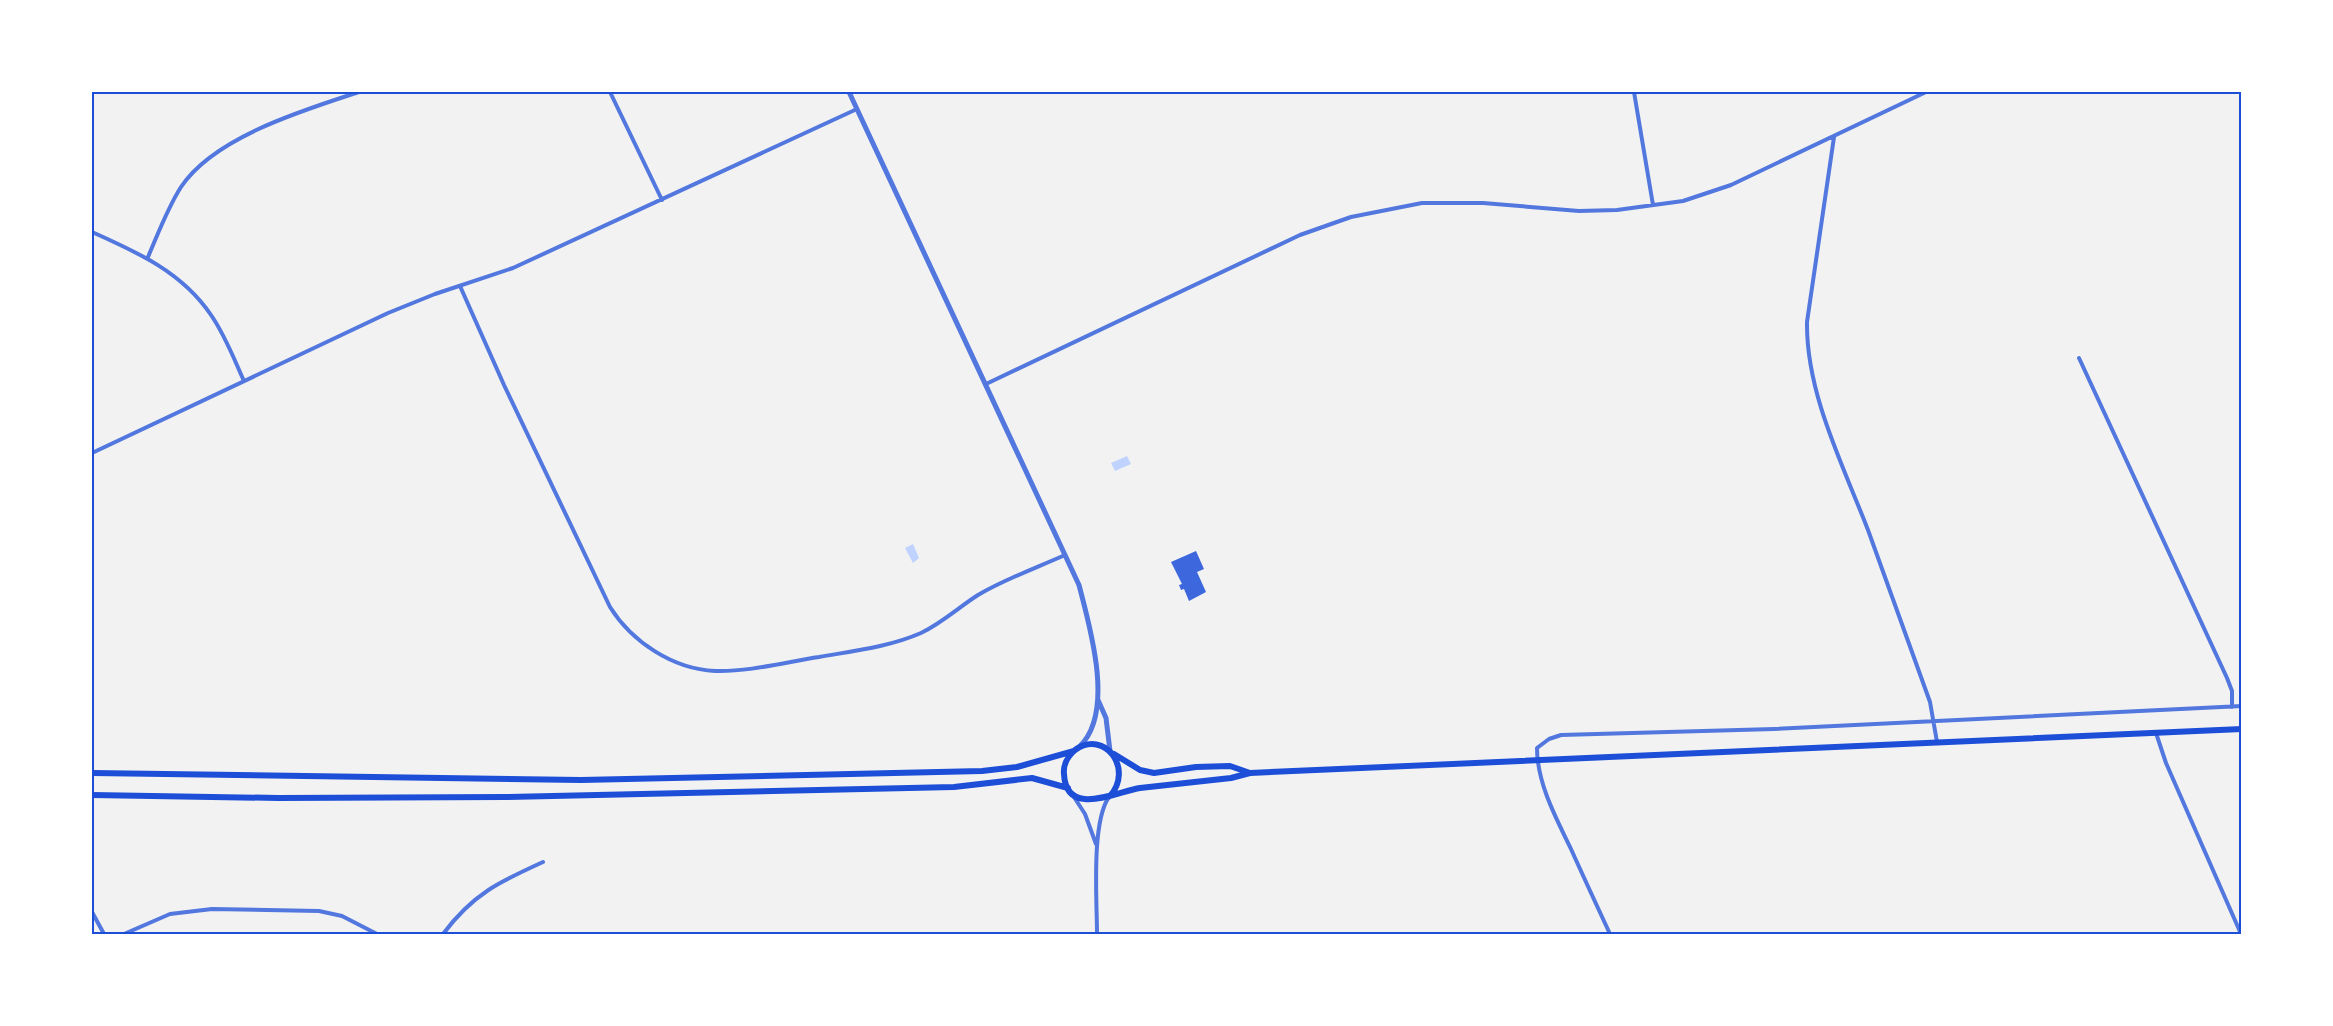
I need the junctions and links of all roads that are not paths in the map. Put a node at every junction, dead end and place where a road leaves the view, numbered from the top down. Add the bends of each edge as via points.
1 (359, 92) edge
2 (610, 92) edge
3 (849, 92) edge
4 (1634, 92) edge
5 (1926, 92) edge
6 (857, 108) junction
7 (1834, 136) junction
8 (662, 200) junction
9 (1653, 205) junction
10 (92, 232) edge
11 (148, 257) junction
12 (460, 286) junction
13 (2079, 358) dead end
14 (244, 381) junction
15 (986, 384) junction
16 (92, 453) edge
17 (1065, 555) junction
18 (1098, 699) junction
19 (2232, 706) junction
20 (2241, 706) edge
21 (1934, 720) junction
22 (2241, 729) edge
23 (2156, 733) junction
24 (1938, 742) junction
25 (1076, 749) junction
26 (1111, 752) junction
27 (1537, 760) junction
28 (92, 773) edge
29 (1250, 773) junction
30 (1069, 790) junction
31 (92, 795) edge
32 (1110, 796) junction
33 (1097, 845) junction
34 (543, 862) dead end
35 (92, 912) edge
36 (104, 934) edge
37 (124, 934) edge
38 (377, 934) edge
39 (443, 934) edge
40 (1097, 934) edge
41 (1610, 934) edge
42 (2241, 934) edge

1 - 11 street via 262,128 207,158 181,187
2 - 8 street
3 - 6 street
4 - 9 street
5 - 7 street
6 - 8 street
6 - 15 street
7 - 9 street via 1709,194
7 - 21 street via 1807,322 1810,370
8 - 12 street via 513,268
9 - 15 street via 1579,211 1450,202 1351,217 1300,236
10 - 11 street
11 - 14 street via 179,280 211,315
12 - 14 street via 388,313
12 - 17 street via 610,607 619,622 638,639 670,659 686,666 732,671 877,647 921,632 980,594
13 - 19 street via 2227,678
14 - 16 street
15 - 17 street
17 - 18 street via 1089,621
18 - 25 street via 1092,730
18 - 26 street via 1106,718
19 - 20 street
19 - 21 street
21 - 24 street
21 - 27 street via 1561,735 1537,748
22 - 23 main road
23 - 24 main road
23 - 42 street
24 - 27 main road
25 - 26 main road via 1097,745
25 - 28 main road via 1017,767 982,771 581,780
25 - 30 main road via 1064,768
26 - 29 main road via 1140,770 1154,773 1196,766 1230,766
26 - 32 main road via 1120,772 1116,790
27 - 29 main road
27 - 41 street via 1561,829
29 - 32 main road via 1140,788
30 - 31 main road via 1032,778 954,787 505,797
30 - 32 main road via 1077,797 1093,801
30 - 33 street via 1085,814
32 - 33 street via 1103,806
33 - 40 street
34 - 39 street via 486,890 462,910
35 - 36 street
37 - 38 street via 170,914 212,909 319,911 342,916

